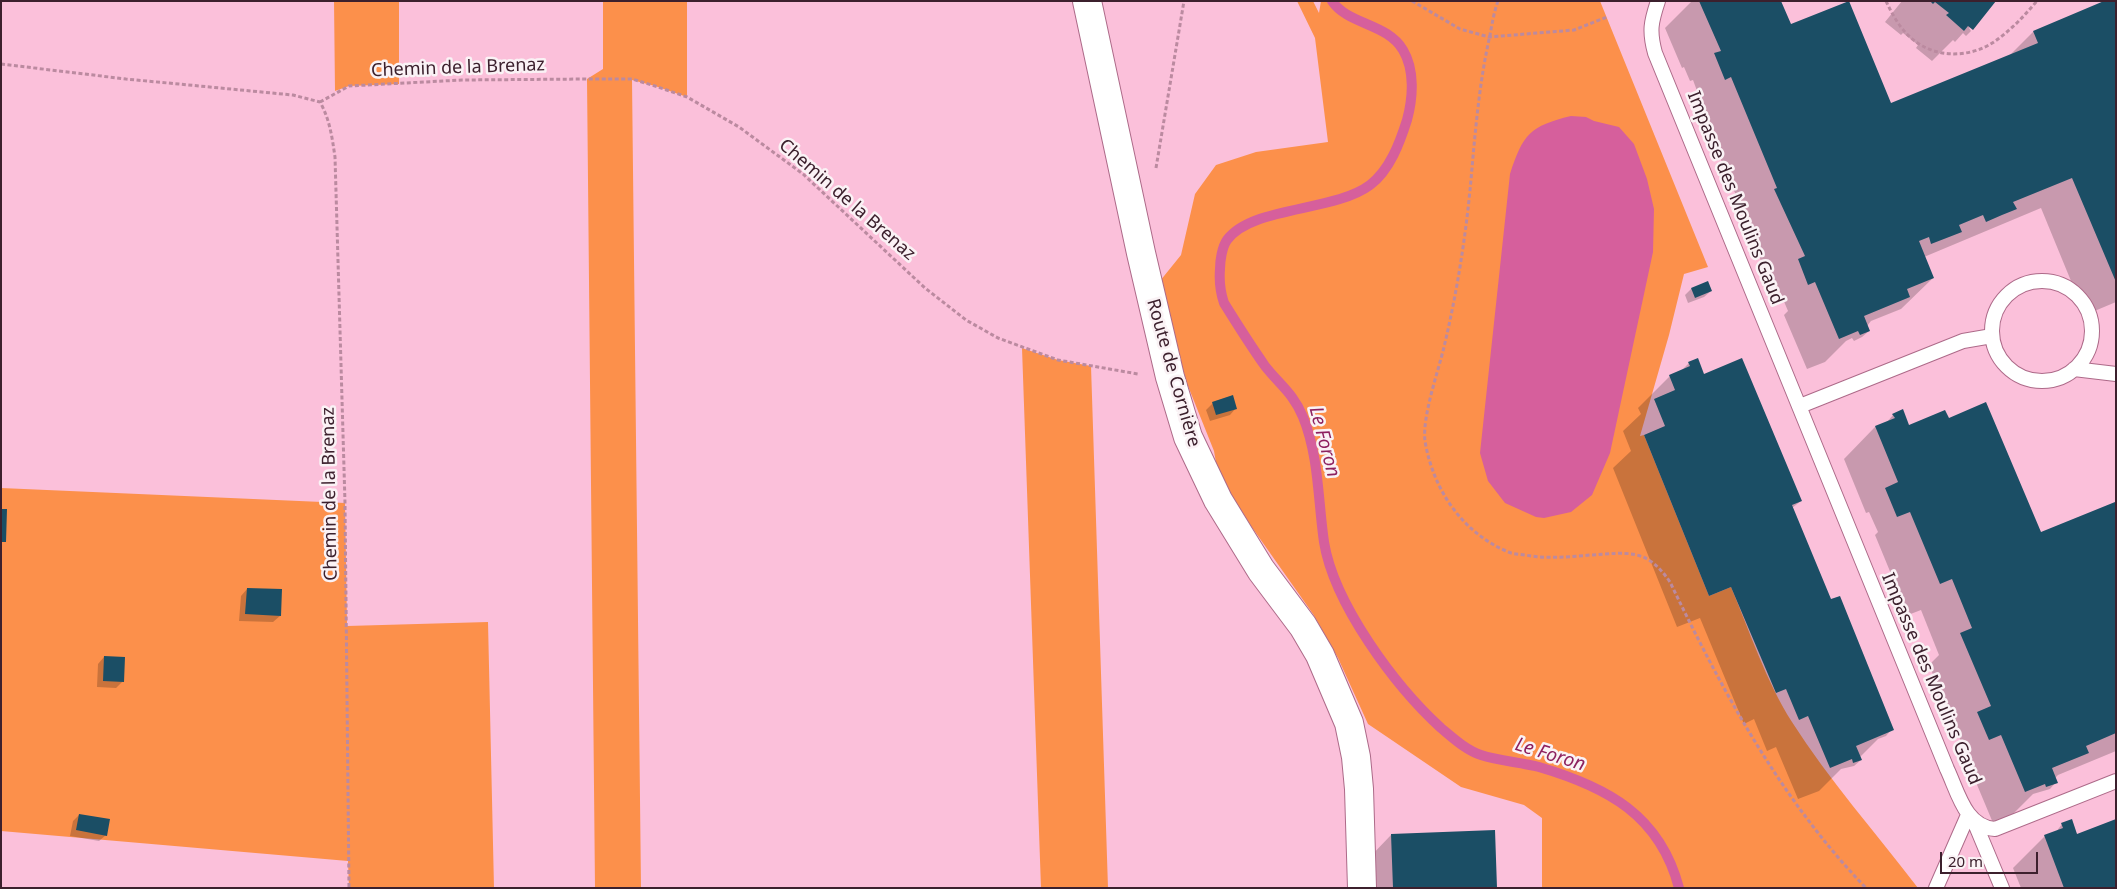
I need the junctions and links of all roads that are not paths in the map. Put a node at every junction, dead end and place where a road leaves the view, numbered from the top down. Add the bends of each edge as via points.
1 (1087, 1) edge
2 (1658, 1) edge
3 (1992, 336) junction
4 (2074, 369) junction
5 (2116, 374) edge
6 (1800, 406) junction
7 (2116, 781) edge
8 (1971, 818) junction
9 (1362, 888) edge
10 (1936, 888) edge
11 (2002, 888) edge

1 - 9 street, Route de Cornière via 1139,244 1170,377 1188,437 1204,474 1262,570 1320,654 1349,723 1356,757
2 - 6 lane, Impasse des Moulins Gaud via 1650,28 1655,53
3 - 4 lane via 1999,356 2013,372 2023,377 2044,381
3 - 4 lane via 1996,312 2009,293 2031,282 2061,285 2084,303 2092,326 2088,350
3 - 6 lane via 1963,341
4 - 5 lane
6 - 8 lane, Impasse des Moulins Gaud via 1944,760
7 - 8 lane via 2004,827 1988,829
8 - 10 lane
8 - 11 lane, Impasse des Moulins Gaud

